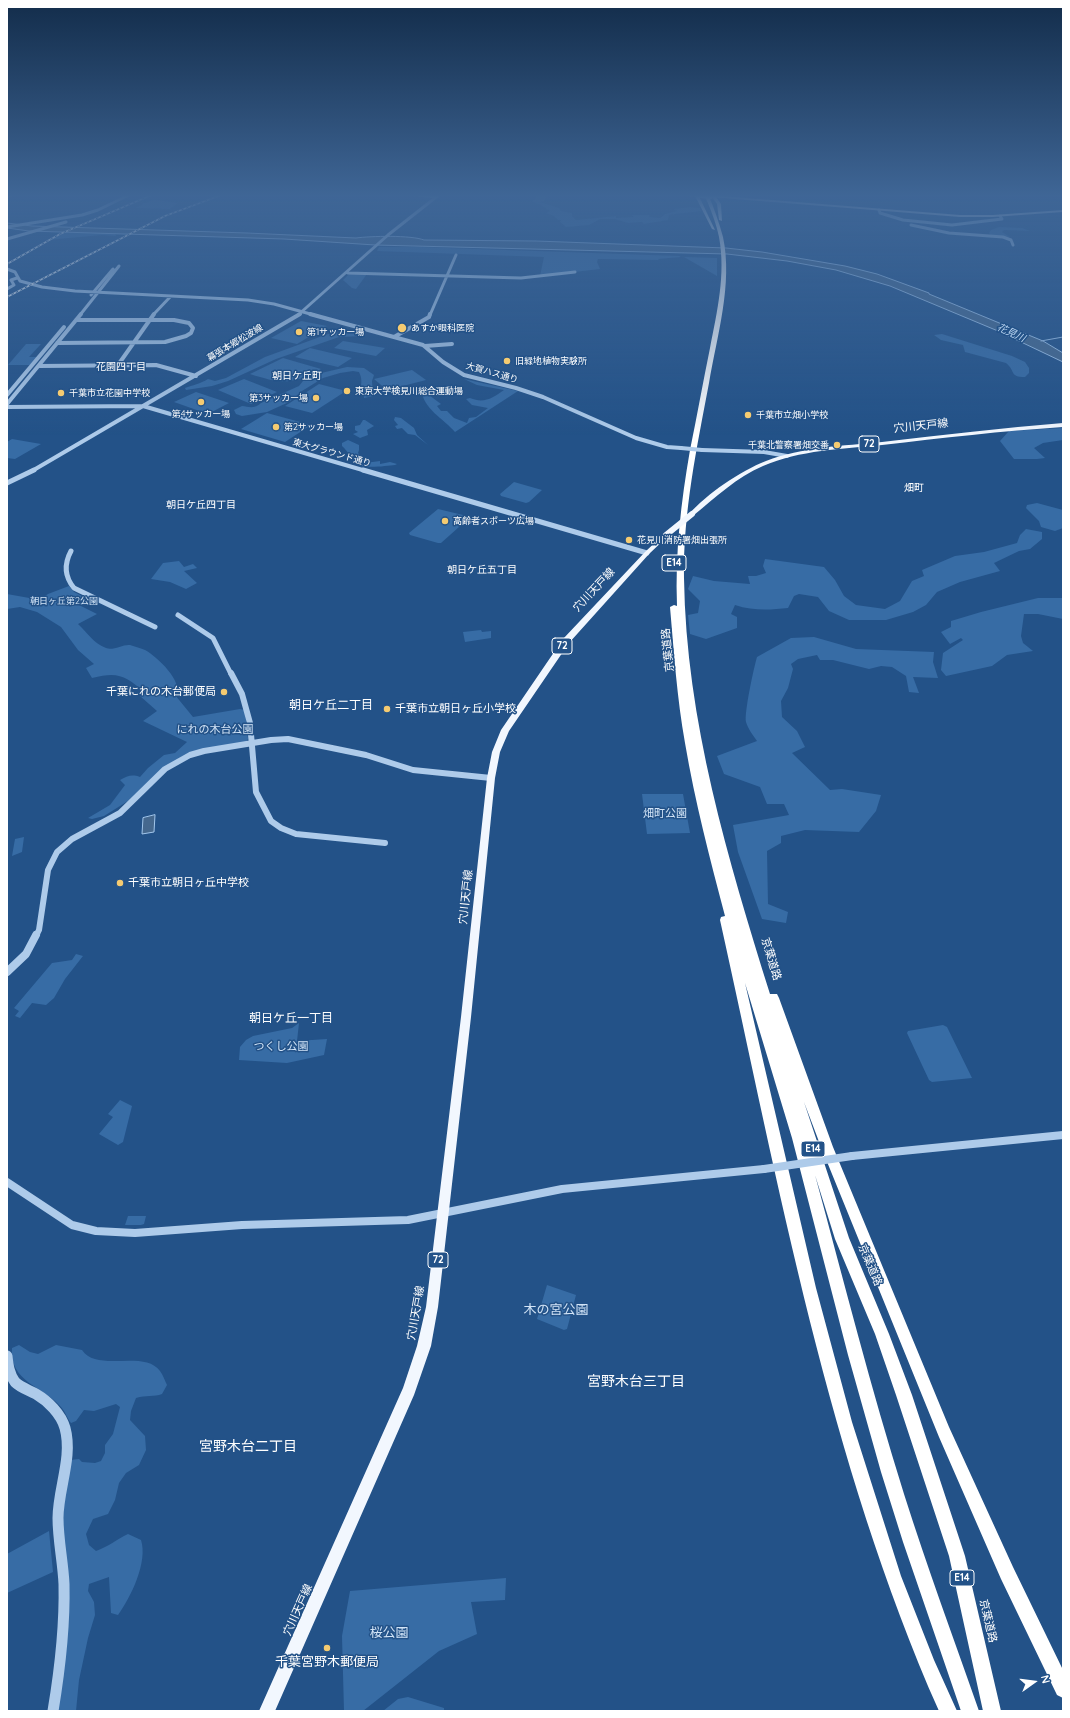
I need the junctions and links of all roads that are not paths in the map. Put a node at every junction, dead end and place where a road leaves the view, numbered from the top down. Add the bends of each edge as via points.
1 (15, 274) edge
2 (108, 274) edge
3 (113, 274) edge
4 (347, 274) edge
5 (387, 274) edge
6 (555, 274) edge
7 (721, 274) edge
8 (447, 276) junction
9 (17, 278) junction
10 (7, 289) edge
11 (94, 292) junction
12 (100, 292) junction
13 (171, 296) junction
14 (303, 312) junction
15 (76, 320) junction
16 (150, 320) junction
17 (394, 337) junction
18 (57, 343) junction
19 (134, 343) junction
20 (452, 344) dead end
21 (425, 346) junction
22 (118, 365) junction
23 (39, 366) junction
24 (196, 376) junction
25 (7, 395) edge
26 (7, 404) edge
27 (143, 406) junction
28 (7, 407) edge
29 (1063, 425) edge
30 (787, 456) junction
31 (7, 483) edge
32 (71, 551) dead end
33 (647, 553) junction
34 (178, 615) dead end
35 (155, 627) dead end
36 (252, 743) junction
37 (491, 778) junction
38 (385, 843) dead end
39 (716, 845) junction
40 (7, 972) edge
41 (1063, 1135) edge
42 (7, 1182) edge
43 (443, 1212) junction
44 (7, 1356) edge
45 (1063, 1690) edge
46 (53, 1711) edge
47 (267, 1711) edge
48 (948, 1711) edge
49 (970, 1711) edge
50 (992, 1711) edge

1 - 9 street
2 - 11 street
3 - 12 street
4 - 14 street, 幕張本郷松波線
5 - 8 street
6 - 8 street via 521,278
7 - 39 highway, 京葉道路 / E14 via 687,493 680,574 689,694
8 - 17 street via 429,317
9 - 10 street via 11,280 14,285
9 - 11 street, 大賀ハス通り via 42,287
11 - 12 street, 大賀ハス通り
11 - 25 street
12 - 13 street, 大賀ハス通り
12 - 15 street
13 - 14 street, 大賀ハス通り via 253,300
13 - 16 street
14 - 17 street, 大賀ハス通り
14 - 24 street, 幕張本郷松波線
15 - 16 street
15 - 18 street
16 - 19 street
16 - 19 street via 184,321 193,328 189,335 170,341
17 - 21 street, 大賀ハス通り
18 - 19 street
18 - 23 street
19 - 22 street
20 - 21 street
21 - 30 street, 大賀ハス通り, bridge via 446,364 469,377 543,397 614,430 649,442 681,448 764,452
22 - 23 street
22 - 24 street via 156,365
23 - 26 street
24 - 27 street, 幕張本郷松波線
27 - 28 street, 東大グラウンド通り
27 - 31 street, 幕張本郷松波線
27 - 33 street, 東大グラウンド通り
29 - 30 main road, 穴川天戸線 / 72 via 820,450
30 - 33 main road, 穴川天戸線 / 72, bridge via 759,465 745,473
32 - 35 street via 65,571 74,588
33 - 37 main road, 穴川天戸線 / 72 via 573,632 540,677 505,730 496,752
34 - 36 street via 213,638 247,707
36 - 37 street via 293,740 366,755 413,770
36 - 38 street via 256,792 267,816 276,825 296,834
36 - 40 street via 204,751 182,758 165,769 120,813 64,845 51,861 48,870 36,938 26,954
37 - 43 main road, 穴川天戸線 / 72
39 - 45 highway via 736,884 776,1008 827,1147 944,1432
39 - 48 highway via 714,867 809,1288 844,1422 893,1576
39 - 49 highway, 京葉道路 / E14 via 757,1006 815,1197 862,1378 911,1542
39 - 50 highway, 京葉道路 / E14 via 842,1239 902,1388 957,1556
41 - 43 street, bridge via 562,1189
42 - 43 street via 60,1219 96,1232 135,1233 242,1225 376,1222 408,1220
43 - 47 main road, 穴川天戸線 / 72 via 432,1307 424,1346 409,1390
44 - 46 street via 8,1369 17,1384 37,1394 58,1415 67,1436 58,1519 64,1584 64,1621

